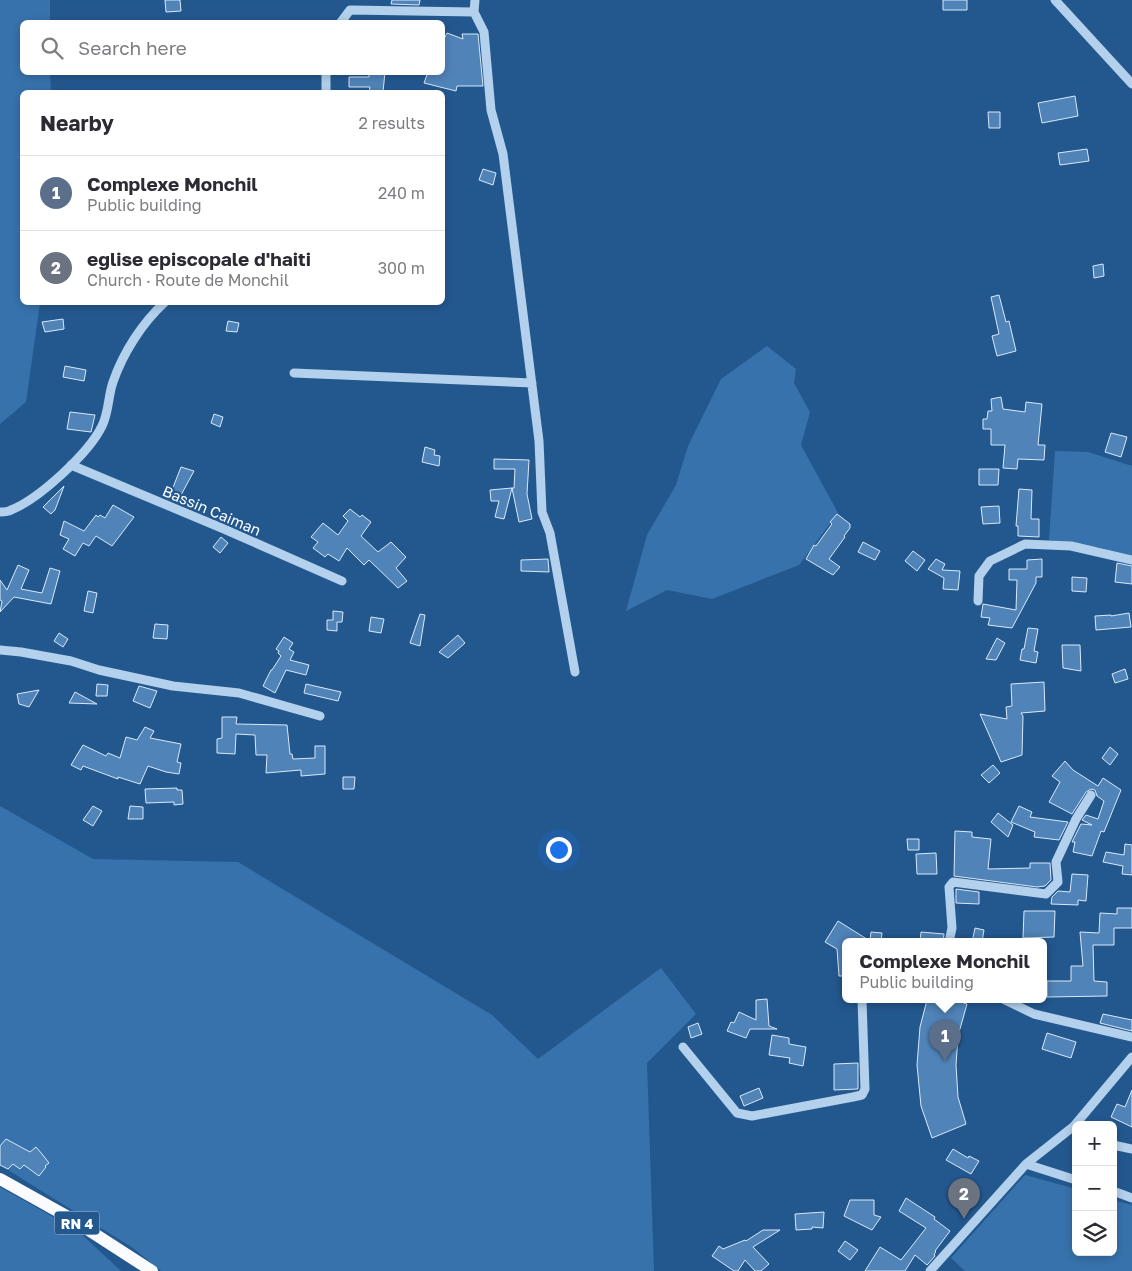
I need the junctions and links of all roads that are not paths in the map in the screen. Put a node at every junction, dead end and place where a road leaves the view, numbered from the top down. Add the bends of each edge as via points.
1 (475, 0) edge
2 (1055, 0) edge
3 (474, 12) junction
4 (342, 20) edge
5 (326, 75) edge
6 (1132, 84) edge
7 (326, 90) edge
8 (162, 305) edge
9 (294, 373) dead end
10 (532, 383) junction
11 (71, 465) junction
12 (0, 512) edge
13 (1132, 560) edge
14 (342, 581) dead end
15 (978, 601) dead end
16 (0, 650) edge
17 (575, 672) dead end
18 (320, 716) dead end
19 (1091, 795) dead end
20 (950, 938) edge
21 (862, 1003) edge
22 (1011, 1003) edge
23 (1132, 1037) edge
24 (683, 1047) dead end
25 (1132, 1057) edge
26 (1079, 1121) edge
27 (1072, 1128) edge
28 (1117, 1146) edge
29 (1132, 1149) edge
30 (1026, 1164) junction
31 (0, 1179) edge
32 (1072, 1179) edge
33 (1117, 1192) edge
34 (1132, 1198) edge
35 (152, 1271) edge
36 (930, 1271) edge

1 - 3 street
2 - 6 street
3 - 4 street via 350,10
3 - 10 street via 484,32 490,110 503,154
5 - 7 street
8 - 11 street via 129,346 113,382 103,424
9 - 10 street
10 - 17 street via 542,512 550,533
11 - 12 street via 33,499 11,511
11 - 14 street, Bassin Caiman
13 - 15 street via 1071,546 1025,544 990,561 979,576
16 - 18 street via 72,661 173,686 240,694
19 - 20 street via 1056,862 1058,882 1046,894 953,882 949,887
21 - 24 street via 866,1089 862,1095 848,1099 752,1116 737,1113
22 - 23 street via 1034,1014
25 - 26 street
27 - 30 street
28 - 29 street
30 - 32 street
30 - 36 street
31 - 35 main road, RN 4 via 70,1218
33 - 34 street

